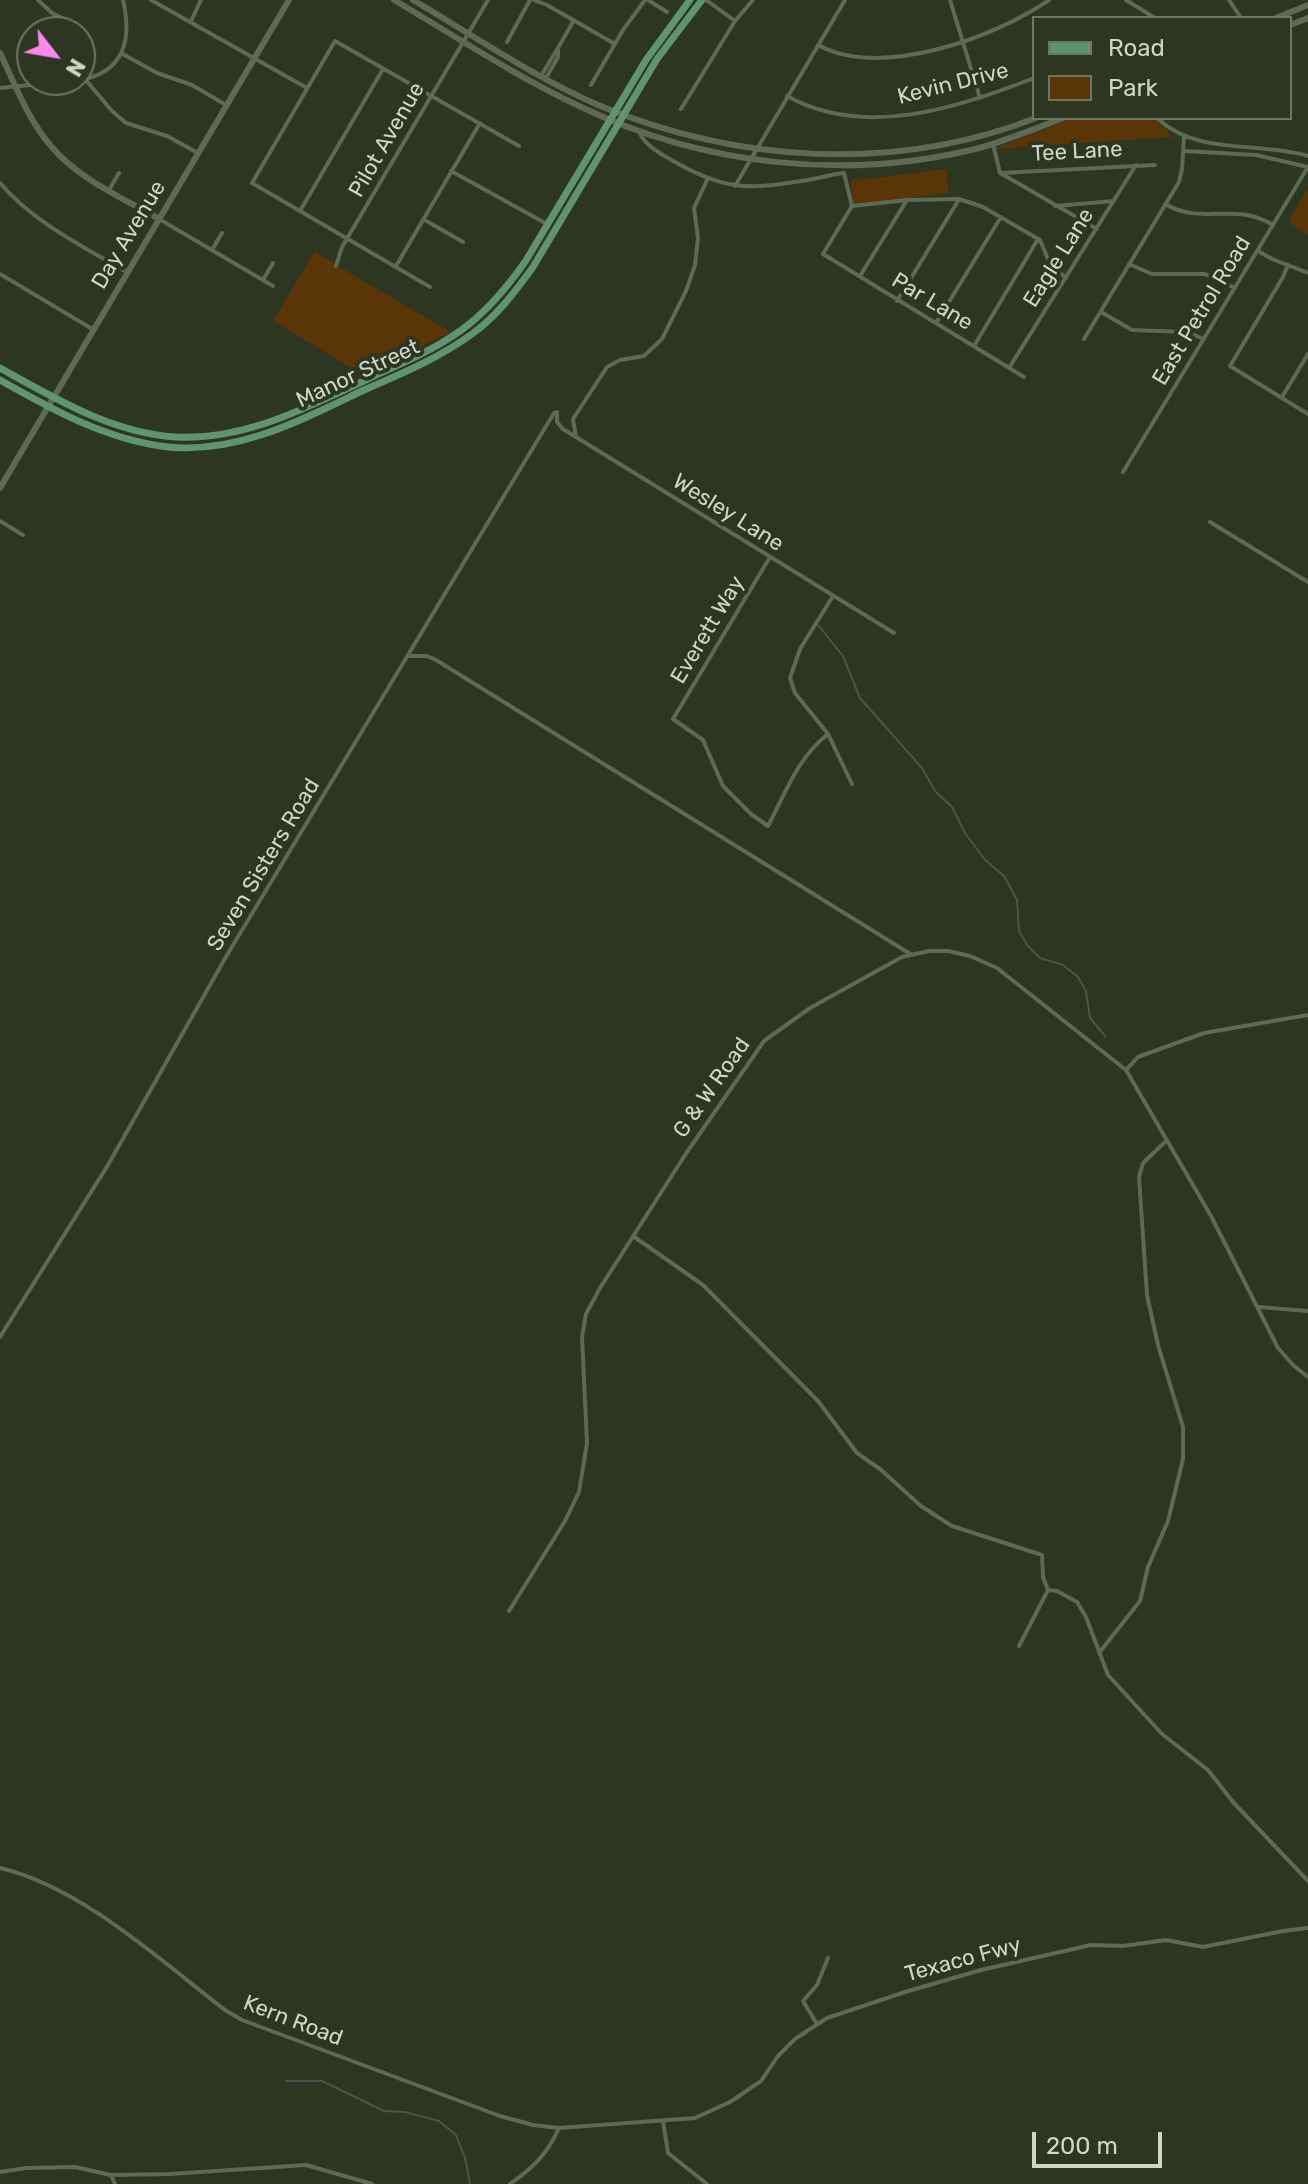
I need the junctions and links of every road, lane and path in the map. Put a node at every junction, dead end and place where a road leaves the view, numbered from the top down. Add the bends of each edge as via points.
1 (38, 0) edge
2 (123, 0) edge
3 (151, 0) edge
4 (201, 0) edge
5 (289, 0) edge
6 (394, 0) edge
7 (413, 0) edge
8 (488, 0) edge
9 (532, 0) edge
10 (647, 0) edge
11 (690, 0) edge
12 (704, 0) edge
13 (753, 0) edge
14 (845, 0) edge
15 (950, 0) edge
16 (1049, 0) edge
17 (1126, 0) edge
18 (1307, 3) edge
19 (667, 12) dead end
20 (58, 16) edge
21 (1146, 16) edge
22 (1280, 16) edge
23 (574, 20) junction
24 (191, 21) junction
25 (735, 21) junction
26 (469, 33) junction
27 (464, 41) junction
28 (962, 41) junction
29 (507, 42) dead end
30 (615, 44) junction
31 (818, 45) junction
32 (0, 53) edge
33 (121, 53) junction
34 (254, 57) junction
35 (383, 69) junction
36 (96, 74) edge
37 (544, 77) junction
38 (1032, 79) edge
39 (591, 85) dead end
40 (16, 86) joint
41 (0, 88) edge
42 (307, 88) junction
43 (96, 95) edge
44 (21, 96) edge
45 (787, 96) junction
46 (431, 97) junction
47 (980, 98) junction
48 (226, 105) junction
49 (681, 109) dead end
50 (616, 110) junction
51 (625, 114) junction
52 (610, 118) junction
53 (1032, 119) edge
54 (1058, 120) edge
55 (1160, 120) edge
56 (480, 123) junction
57 (620, 123) junction
58 (638, 131) junction
59 (1184, 137) junction
60 (970, 139) junction
61 (993, 144) junction
62 (519, 146) dead end
63 (755, 150) junction
64 (1184, 151) junction
65 (958, 152) junction
66 (198, 153) junction
67 (1308, 156) edge
68 (750, 159) junction
69 (1136, 165) junction
70 (1155, 165) dead end
71 (1308, 167) edge
72 (451, 171) junction
73 (119, 173) dead end
74 (1000, 173) junction
75 (708, 178) junction
76 (1, 185) edge
77 (735, 186) junction
78 (109, 190) junction
79 (959, 199) junction
80 (907, 200) junction
81 (1114, 201) junction
82 (1165, 204) junction
83 (852, 206) junction
84 (1053, 206) junction
85 (300, 211) junction
86 (1001, 217) junction
87 (159, 219) junction
88 (423, 219) junction
89 (548, 224) junction
90 (1273, 225) junction
91 (1097, 229) junction
92 (222, 233) dead end
93 (347, 238) junction
94 (1038, 239) junction
95 (463, 242) dead end
96 (212, 250) junction
97 (1258, 251) junction
98 (273, 263) dead end
99 (1129, 264) junction
100 (1288, 265) junction
101 (336, 266) dead end
102 (395, 266) junction
103 (128, 273) junction
104 (1308, 273) edge
105 (0, 274) edge
106 (859, 277) junction
107 (1066, 278) junction
108 (263, 280) junction
109 (273, 286) dead end
110 (430, 287) dead end
111 (1235, 288) junction
112 (897, 301) junction
113 (1101, 312) junction
114 (936, 323) junction
115 (94, 330) junction
116 (1084, 339) dead end
117 (1205, 339) junction
118 (974, 346) junction
119 (1308, 354) edge
120 (0, 368) edge
121 (1009, 368) junction
122 (1024, 377) dead end
123 (0, 380) edge
124 (1282, 397) junction
125 (53, 398) junction
126 (47, 407) junction
127 (557, 412) joint
128 (1308, 414) edge
129 (576, 437) junction
130 (1123, 472) dead end
131 (0, 488) edge
132 (0, 521) edge
133 (1210, 522) dead end
134 (23, 535) dead end
135 (770, 557) junction
136 (1308, 582) edge
137 (833, 596) junction
138 (894, 633) dead end
139 (408, 656) junction
140 (828, 734) junction
141 (852, 784) dead end
142 (912, 955) junction
143 (1308, 1015) edge
144 (1126, 1070) junction
145 (1166, 1141) junction
146 (633, 1236) junction
147 (1259, 1307) junction
148 (1308, 1311) edge
149 (0, 1337) edge
150 (1308, 1377) edge
151 (1048, 1590) junction
152 (509, 1611) dead end
153 (1019, 1646) dead end
154 (1099, 1653) junction
155 (0, 1868) edge
156 (1308, 1881) edge
157 (1308, 1928) edge
158 (828, 1958) dead end
159 (817, 2024) junction
160 (663, 2121) junction
161 (559, 2128) junction
162 (0, 2172) edge
163 (111, 2175) junction
164 (115, 2184) edge
165 (372, 2184) edge
166 (510, 2184) edge
167 (707, 2184) edge

1 - 20 street
2 - 33 street via 128,26
3 - 24 street
4 - 24 street
5 - 34 main road, Day Avenue
6 - 27 main road
7 - 26 main road
8 - 26 street, Pilot Avenue
9 - 23 street
9 - 29 street
10 - 19 street
10 - 30 street
11 - 50 main road, Manor Street
12 - 25 street
12 - 51 main road, Manor Street via 661,52
13 - 25 street
14 - 31 street
15 - 28 street
16 - 28 street
17 - 21 street
18 - 22 main road
23 - 30 street
23 - 37 street
24 - 34 street
25 - 49 street
26 - 27 street, Pilot Avenue
26 - 37 main road
27 - 46 street, Pilot Avenue
27 - 52 main road via 559,97
28 - 31 street via 871,58 844,56
28 - 47 street
30 - 39 street
31 - 45 street
32 - 40 main road
33 - 36 street
33 - 48 street
34 - 42 street
34 - 48 main road, Day Avenue
35 - 42 street via 335,41
35 - 46 street
35 - 85 street
37 - 50 main road
38 - 47 street, Kevin Drive
40 - 41 street
42 - 85 street via 252,183
43 - 66 street via 126,123
44 - 78 main road via 50,146
45 - 47 street, Kevin Drive via 821,111 870,118
45 - 63 street
46 - 56 street
46 - 93 street, Pilot Avenue
48 - 66 main road, Day Avenue
50 - 51 main road
50 - 52 main road, Manor Street
51 - 57 main road, Manor Street
51 - 63 main road via 678,133
52 - 57 main road
52 - 89 main road, Manor Street
53 - 60 main road
54 - 61 main road
55 - 59 street
56 - 62 street
56 - 72 street
57 - 58 main road
57 - 126 main road, Manor Street via 510,299 473,334 428,361 271,433 204,447 125,438
58 - 68 main road
58 - 75 street via 654,149
59 - 64 street
59 - 67 street
60 - 63 main road via 881,154
60 - 65 main road
61 - 65 main road
61 - 74 street
63 - 68 street
64 - 71 street via 1256,155
64 - 82 street via 1181,175
65 - 68 main road via 853,165
66 - 87 main road, Day Avenue
68 - 77 street
69 - 70 street, Tee Lane
69 - 74 street, Tee Lane
69 - 81 street, Eagle Lane
71 - 90 street, East Petrol Road
72 - 88 street
72 - 89 street
73 - 78 street
74 - 84 street
75 - 77 street
75 - 129 street via 694,208 695,265 664,337 644,356 607,367 573,419
76 - 103 street via 41,221
77 - 83 street via 844,173
78 - 87 main road
79 - 80 street
79 - 86 street
79 - 112 street
80 - 83 street
80 - 106 street
81 - 84 street
81 - 91 street, Eagle Lane
82 - 90 street via 1189,214 1250,214
82 - 99 street
83 - 106 street, Par Lane via 823,254
84 - 91 street
85 - 93 street
86 - 94 street
86 - 114 street
87 - 96 street
87 - 103 main road, Day Avenue
88 - 95 street
88 - 102 street
89 - 125 main road, Manor Street via 503,293 443,343 271,422 219,435 174,437 124,427
90 - 97 street, East Petrol Road
91 - 107 street, Eagle Lane
92 - 96 street
93 - 101 street, Pilot Avenue
93 - 102 street
94 - 107 street via 1050,264
94 - 118 street
96 - 108 street
97 - 100 street
97 - 111 street, East Petrol Road
98 - 108 street
99 - 111 street via 1152,274 1205,274
99 - 113 street
100 - 104 street
100 - 124 street via 1230,366
102 - 110 street
103 - 115 main road, Day Avenue
105 - 115 street
106 - 112 street, Par Lane
107 - 121 street, Eagle Lane
108 - 109 street
111 - 117 street, East Petrol Road
112 - 114 street, Par Lane
113 - 116 street
113 - 117 street via 1132,330 1186,332
114 - 118 street, Par Lane
115 - 125 main road, Day Avenue
117 - 130 street, East Petrol Road
118 - 121 street, Par Lane
119 - 124 street
120 - 125 main road, Manor Street
121 - 122 street, Par Lane
123 - 126 main road, Manor Street
124 - 128 street
125 - 126 main road, Day Avenue
126 - 131 main road, Day Avenue
127 - 129 street, Wesley Lane via 560,427
127 - 139 street, Seven Sisters Road
129 - 135 street, Wesley Lane
132 - 134 street
133 - 136 street
135 - 137 street, Wesley Lane
135 - 140 street, Everett Way via 673,719 703,740 723,786 768,826 800,766
137 - 138 street, Wesley Lane
137 - 140 street via 800,649 790,678 795,693
139 - 142 street via 436,660
139 - 149 street, Seven Sisters Road via 227,955 108,1165
140 - 141 street
142 - 144 street, G & W Road via 948,951 997,968
142 - 146 street, G & W Road via 810,1008 764,1041
143 - 144 street via 1204,1033 1138,1057
144 - 145 street, G & W Road
145 - 147 street, G & W Road
145 - 154 street via 1143,1163 1140,1189 1150,1313 1183,1427 1183,1459 1140,1601
146 - 151 street via 703,1285 818,1401 857,1453 921,1506 952,1526 1042,1555
146 - 152 street, G & W Road via 586,1314 582,1337 587,1443 579,1492
147 - 148 street
147 - 150 street, G & W Road via 1278,1348
151 - 153 street
151 - 154 street via 1077,1602
154 - 156 street via 1108,1675 1149,1721 1208,1770
155 - 161 street, Kern Road via 71,1898 242,2020 500,2116
157 - 159 street, Texaco Fwy via 1203,1947 1166,1940 1091,1945 981,1970
158 - 159 street via 817,1985 803,2001
159 - 160 street, Texaco Fwy via 778,2056 761,2081 730,2102 695,2118
160 - 161 street, Kern Road
160 - 167 street via 668,2153
161 - 166 street via 547,2153
162 - 163 street via 75,2167
163 - 164 street
163 - 165 street via 306,2165

